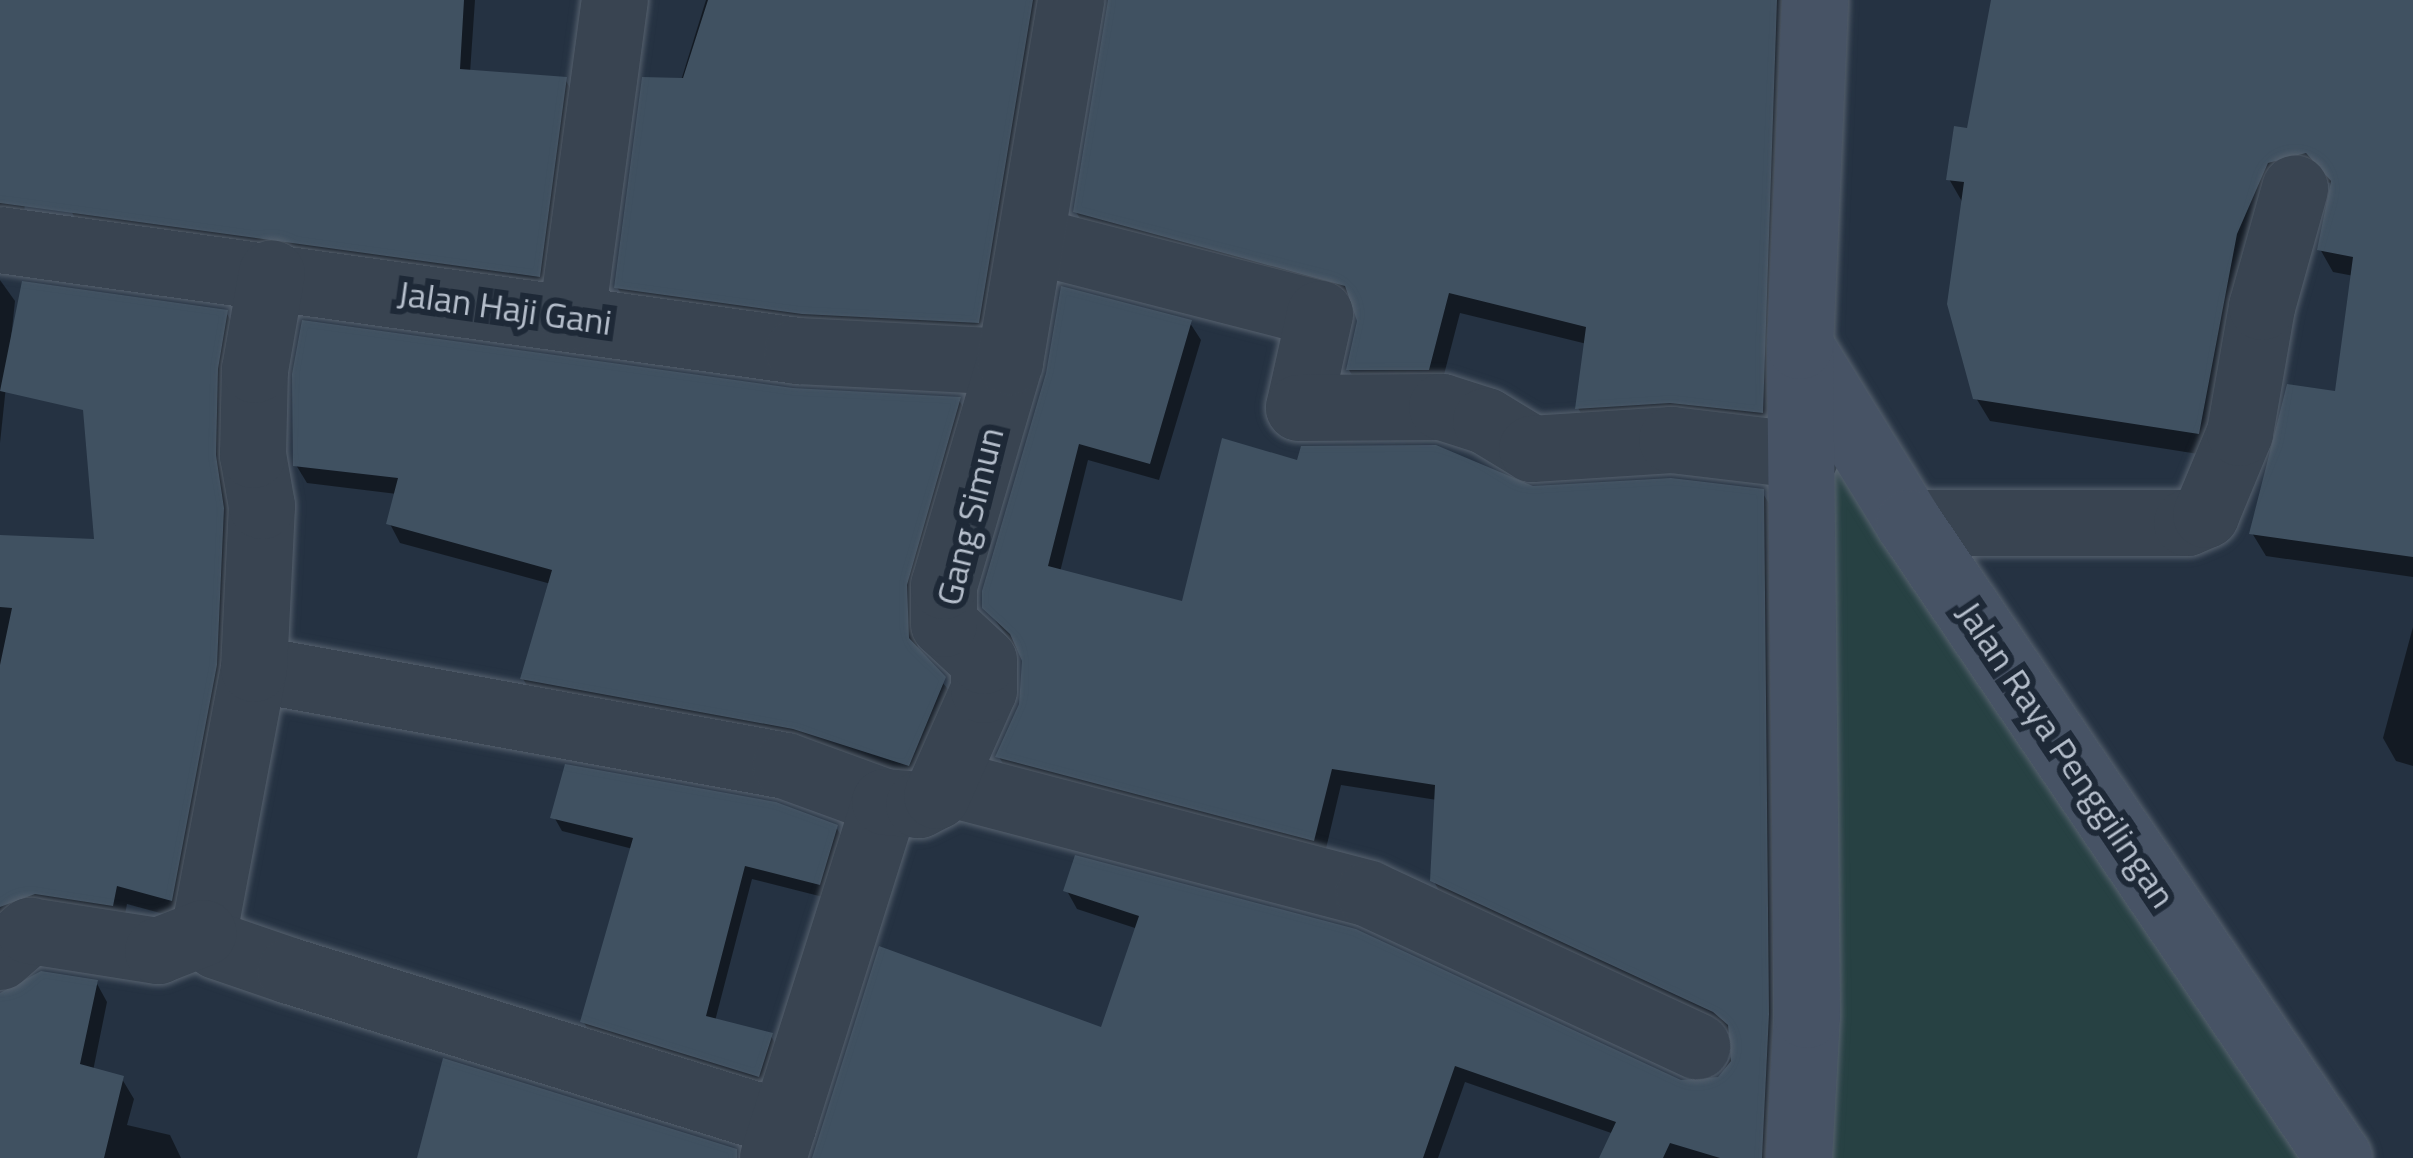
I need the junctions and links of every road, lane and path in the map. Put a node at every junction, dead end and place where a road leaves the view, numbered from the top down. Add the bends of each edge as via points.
1 (615, 0) edge
2 (1071, 0) edge
3 (1815, 0) edge
4 (2295, 189) dead end
5 (0, 240) edge
6 (1031, 240) junction
7 (272, 273) junction
8 (572, 317) junction
9 (1800, 346) junction
10 (1010, 362) junction
11 (1806, 455) junction
12 (1909, 523) junction
13 (254, 669) junction
14 (947, 783) junction
15 (885, 802) junction
16 (204, 933) junction
17 (0, 957) edge
18 (1697, 1046) dead end
19 (778, 1141) edge
20 (1799, 1158) edge
21 (2339, 1158) edge

1 - 8 street
2 - 6 street, Gang Simun
3 - 9 main road
4 - 12 street via 2262,307 2240,433 2206,515 2187,523
5 - 7 street, Jalan Haji Gani
6 - 10 street, Gang Simun
6 - 11 street via 1320,314 1299,408 1442,407 1532,449 1688,440
7 - 8 street, Jalan Haji Gani
7 - 13 street via 255,370 262,506
8 - 10 street, Jalan Haji Gani via 798,351
9 - 11 main road
9 - 12 main road, Jalan Raya Penggilingan
10 - 14 street, Gang Simun via 944,586 949,636 984,661 986,676
11 - 20 main road via 1807,1015
12 - 21 main road, Jalan Raya Penggilingan
13 - 15 street via 786,766
13 - 16 street
14 - 15 street via 919,805
14 - 18 street via 1369,894
15 - 19 street
16 - 17 street via 158,951 30,931
16 - 19 street via 217,946

